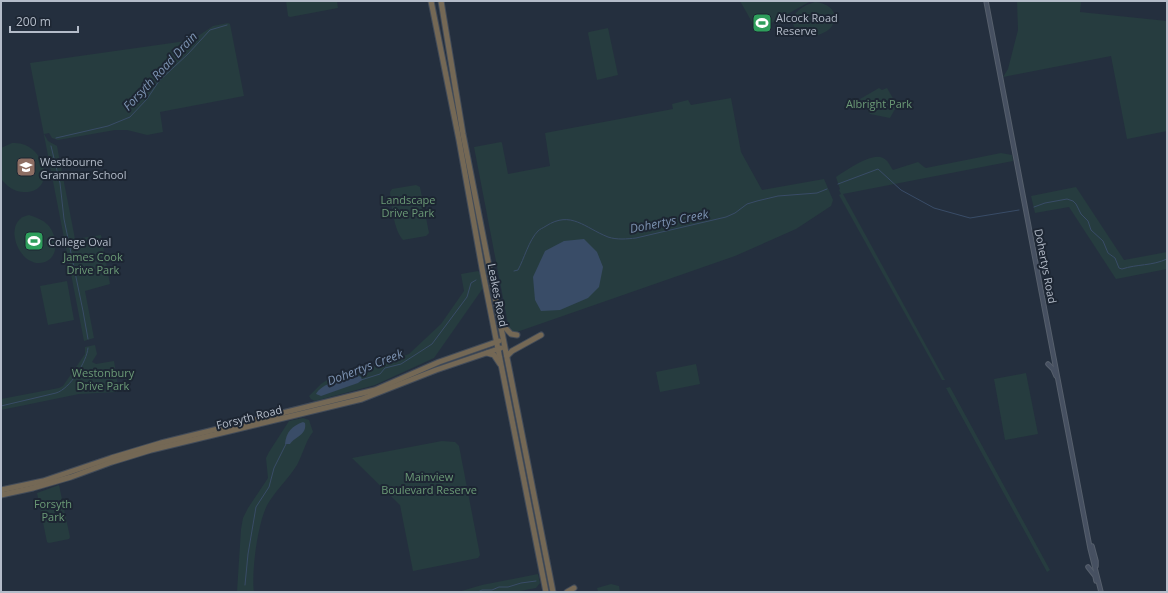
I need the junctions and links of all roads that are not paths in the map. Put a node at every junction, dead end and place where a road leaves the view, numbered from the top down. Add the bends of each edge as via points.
1 (431, 1) edge
2 (441, 1) edge
3 (986, 1) edge
4 (501, 322) junction
5 (496, 334) junction
6 (517, 335) dead end
7 (541, 335) dead end
8 (504, 340) junction
9 (497, 342) junction
10 (506, 347) junction
11 (478, 348) junction
12 (499, 349) junction
13 (487, 353) junction
14 (507, 356) junction
15 (1048, 364) dead end
16 (503, 370) junction
17 (1064, 408) junction
18 (520, 421) junction
19 (514, 430) junction
20 (161, 445) junction
21 (33, 486) junction
22 (1, 490) edge
23 (1, 495) edge
24 (1088, 567) dead end
25 (574, 588) dead end
26 (545, 591) edge
27 (553, 591) edge
28 (567, 592) edge
29 (1100, 592) edge

1 - 5 highway, Leakes Road
2 - 4 highway, Leakes Road via 463,134
3 - 17 main road, Dohertys Road
4 - 6 highway via 511,334
4 - 8 highway, Leakes Road
5 - 9 highway, Leakes Road
5 - 11 highway
7 - 14 highway
8 - 9 highway, Forsyth Road
8 - 10 highway, Leakes Road
9 - 11 highway, Forsyth Road
9 - 12 highway, Leakes Road
10 - 12 highway, Forsyth Road
10 - 14 highway, Leakes Road
11 - 20 highway, Forsyth Road via 375,390
12 - 13 highway, Forsyth Road
12 - 16 highway, Leakes Road
13 - 16 highway via 492,353
13 - 20 highway, Forsyth Road via 352,402
14 - 18 highway, Leakes Road
15 - 17 main road via 1056,375 1060,400
16 - 19 highway, Leakes Road
17 - 29 main road, Dohertys Road
18 - 19 highway
18 - 27 highway, Leakes Road
19 - 26 highway, Leakes Road
20 - 21 highway, Forsyth Road
21 - 22 highway, Forsyth Road
21 - 23 highway, Forsyth Road
24 - 29 main road via 1095,576
25 - 28 highway
26 - 27 highway

